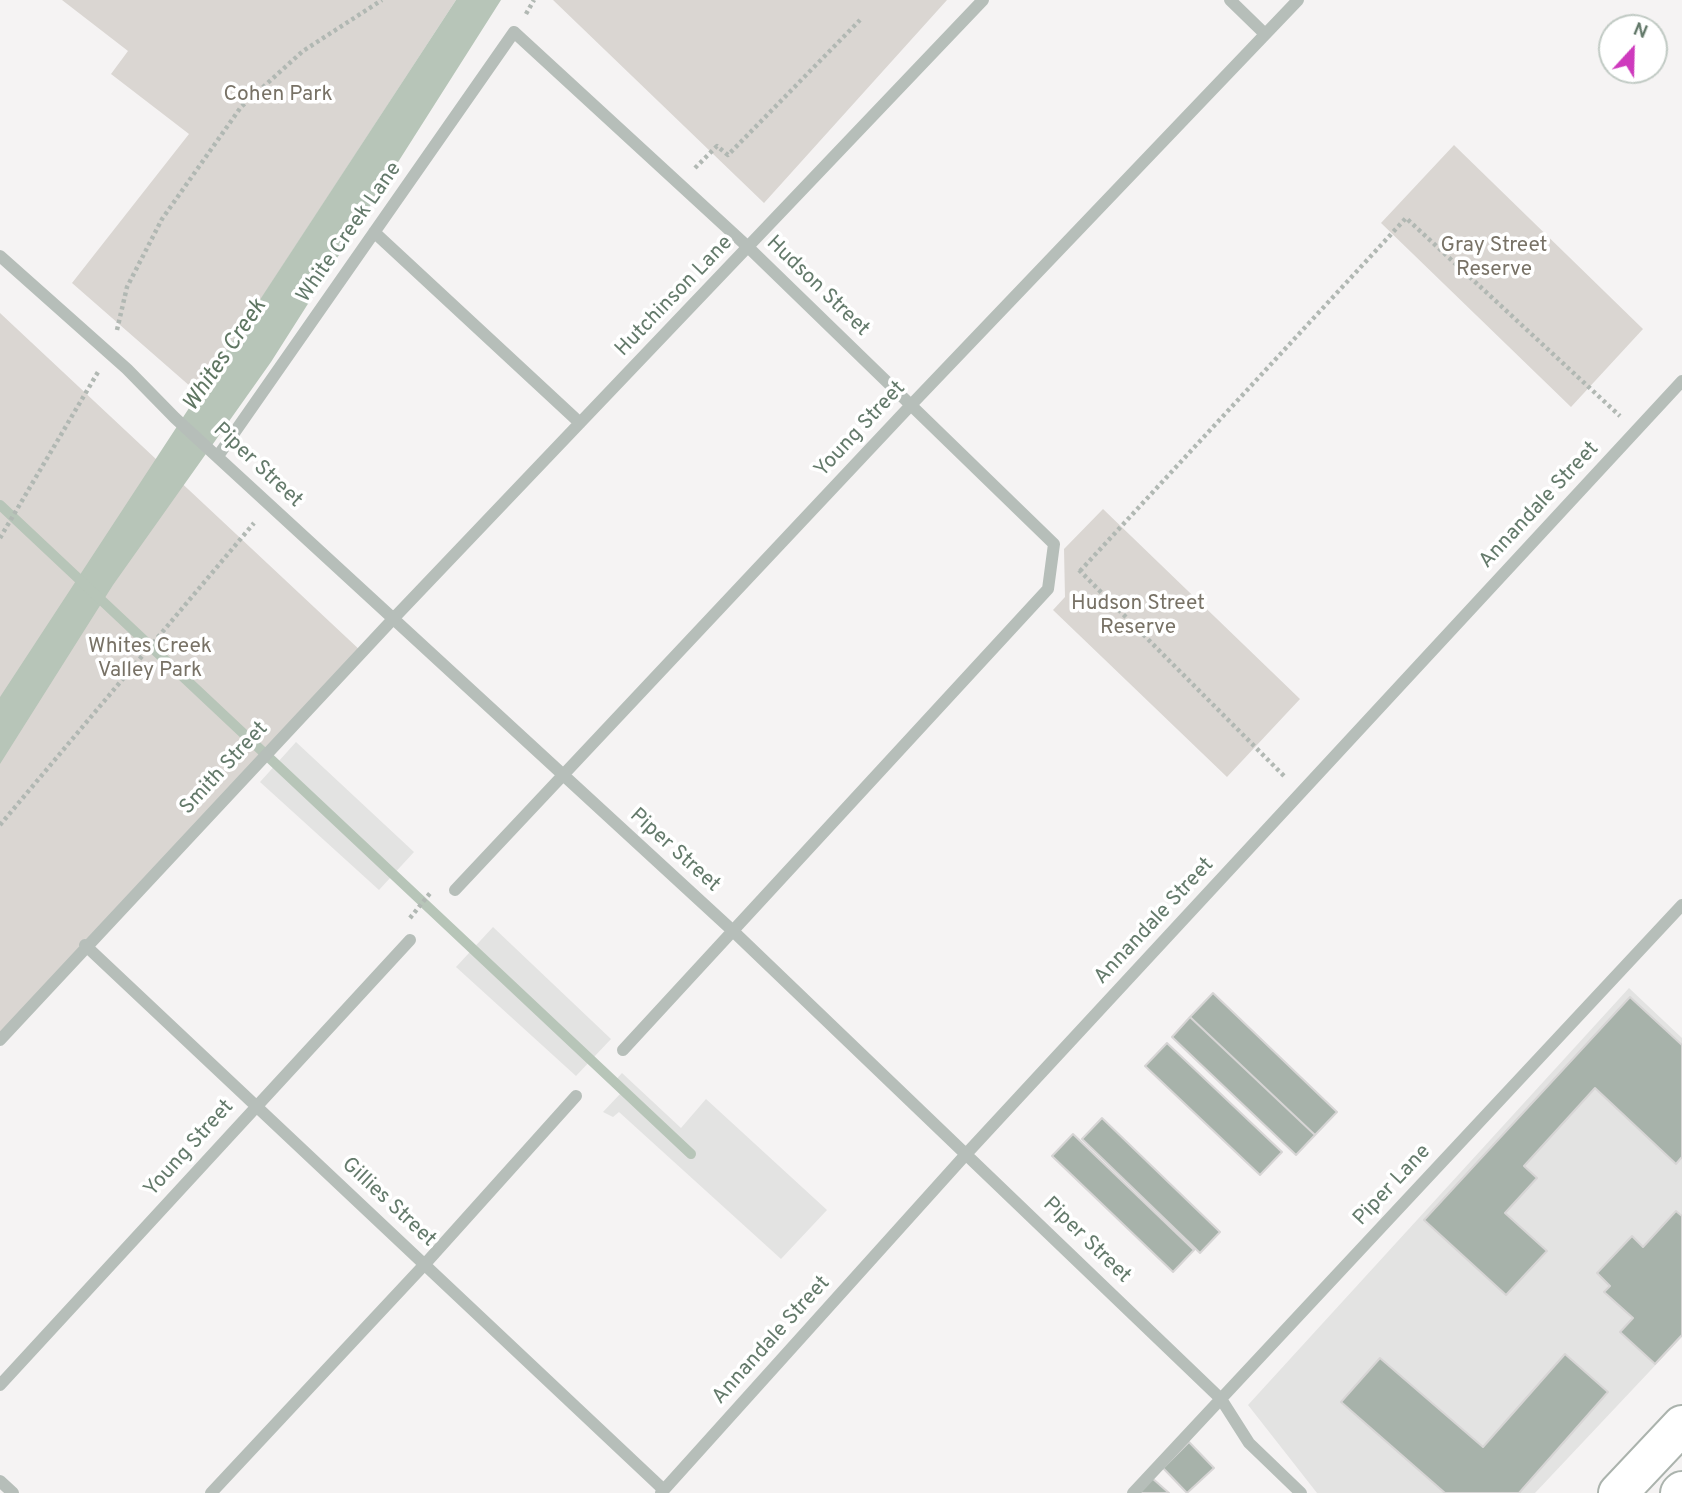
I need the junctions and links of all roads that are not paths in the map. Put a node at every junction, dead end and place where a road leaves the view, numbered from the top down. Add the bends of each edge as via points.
1 (983, 0) edge
2 (1230, 0) edge
3 (1298, 0) edge
4 (514, 32) joint
5 (1265, 34) junction
6 (374, 232) junction
7 (749, 248) junction
8 (0, 256) edge
9 (1682, 381) edge
10 (911, 405) junction
11 (580, 423) junction
12 (216, 454) junction
13 (393, 619) junction
14 (564, 776) junction
15 (455, 890) road end
16 (1682, 905) edge
17 (733, 931) junction
18 (410, 940) road end
19 (85, 945) junction
20 (0, 1041) edge
21 (623, 1049) dead end
22 (576, 1096) dead end
23 (256, 1105) junction
24 (968, 1152) junction
25 (425, 1264) junction
26 (0, 1385) edge
27 (1221, 1399) junction
28 (1682, 1425) edge
29 (0, 1481) edge
30 (662, 1491) edge
31 (13, 1493) edge
32 (211, 1493) edge
33 (1133, 1493) edge
34 (1301, 1493) edge
35 (1618, 1493) edge

1 - 7 street, Hutchinson Lane
2 - 5 street
3 - 5 street, Young Street
4 - 6 street, White Creek Lane
4 - 7 street, Hudson Street
5 - 10 street, Young Street
6 - 11 street
6 - 12 street, White Creek Lane
7 - 10 street, Hudson Street
7 - 11 street, Hutchinson Lane
8 - 12 street, Piper Street
9 - 24 street, Annandale Street
10 - 14 street, Young Street
10 - 17 street, Hudson Street via 1054,544 1048,589
11 - 13 street, Hutchinson Lane
12 - 13 street, Piper Street
13 - 14 street, Piper Street
13 - 19 street, Smith Street
14 - 15 street, Young Street
14 - 17 street, Piper Street
16 - 27 street, Piper Lane
17 - 21 street
17 - 24 street, Piper Street
18 - 23 street, Young Street
19 - 20 street, Smith Street
19 - 23 street, Gillies Street
22 - 25 street
23 - 25 street, Gillies Street
23 - 26 street, Young Street
24 - 27 street, Piper Street
24 - 30 street, Annandale Street
25 - 30 street, Gillies Street
25 - 32 street
27 - 33 street, Piper Lane
27 - 34 street, Piper Street via 1249,1443
28 - 35 main road
29 - 31 street

